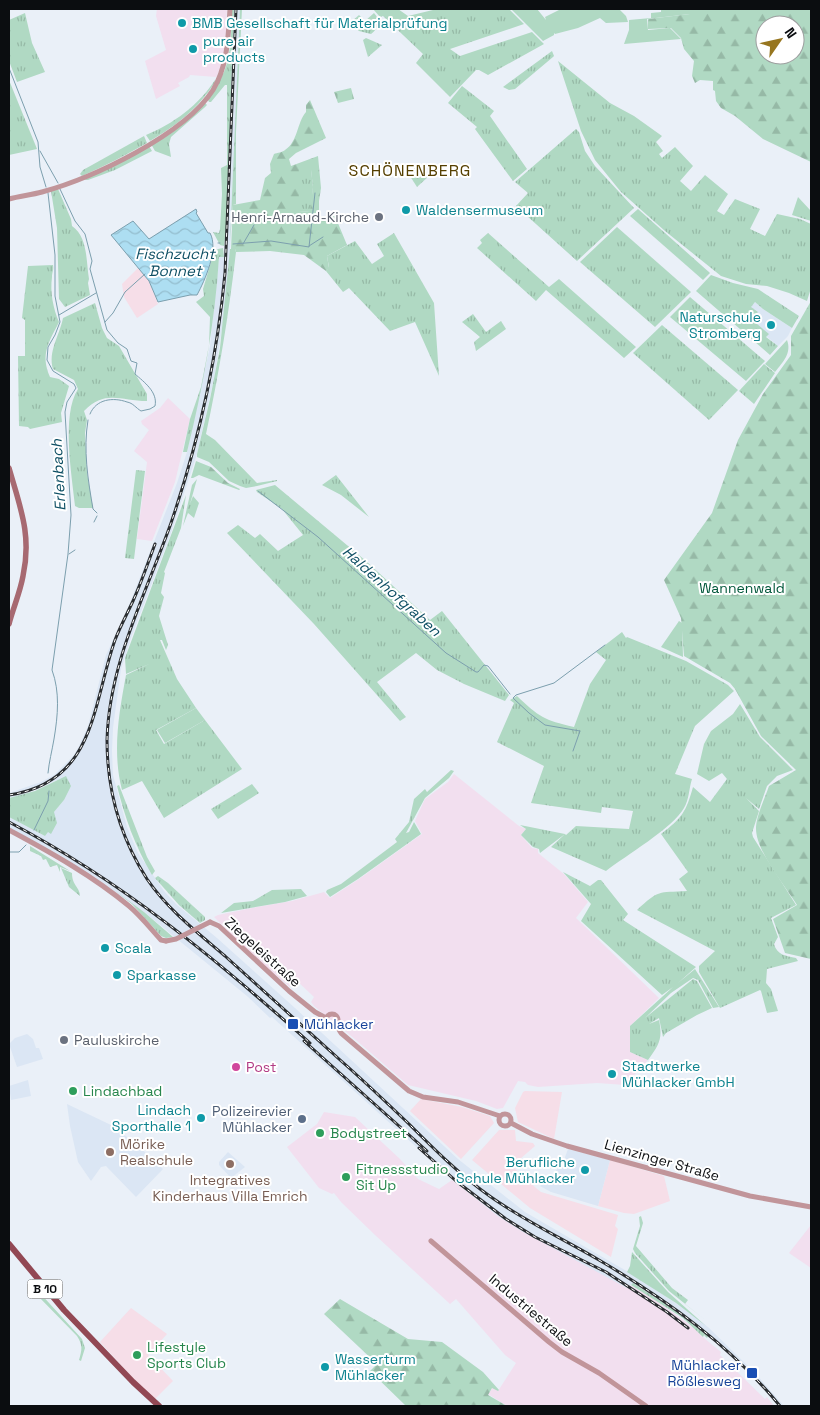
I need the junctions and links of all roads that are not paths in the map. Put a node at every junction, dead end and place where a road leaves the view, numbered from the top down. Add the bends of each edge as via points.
1 (230, 9) edge
2 (9, 199) edge
3 (9, 468) edge
4 (9, 624) edge
5 (9, 830) edge
6 (326, 1018) junction
7 (336, 1025) junction
8 (500, 1116) junction
9 (511, 1122) junction
10 (811, 1207) edge
11 (431, 1241) dead end
12 (9, 1244) edge
13 (159, 1406) edge
14 (646, 1406) edge

1 - 2 street via 228,48 222,71 214,89 186,119 136,152 99,170 42,192
3 - 4 main road via 28,546 23,579
5 - 6 street, Ziegeleistraße, bridge via 46,850 124,902 164,941 176,939 210,922 219,926 295,996
6 - 7 street, Ziegeleistraße via 329,1025
6 - 7 street, Ziegeleistraße via 331,1014 337,1016 339,1022
7 - 8 street, Ziegeleistraße via 341,1033 409,1091
8 - 9 street, Lienzinger Straße via 509,1115
8 - 9 street, Lienzinger Straße via 502,1125
9 - 10 street, Lienzinger Straße via 532,1134 567,1146 750,1196
11 - 14 street, Industriestraße via 562,1352
12 - 13 main road, B 10 via 64,1310

